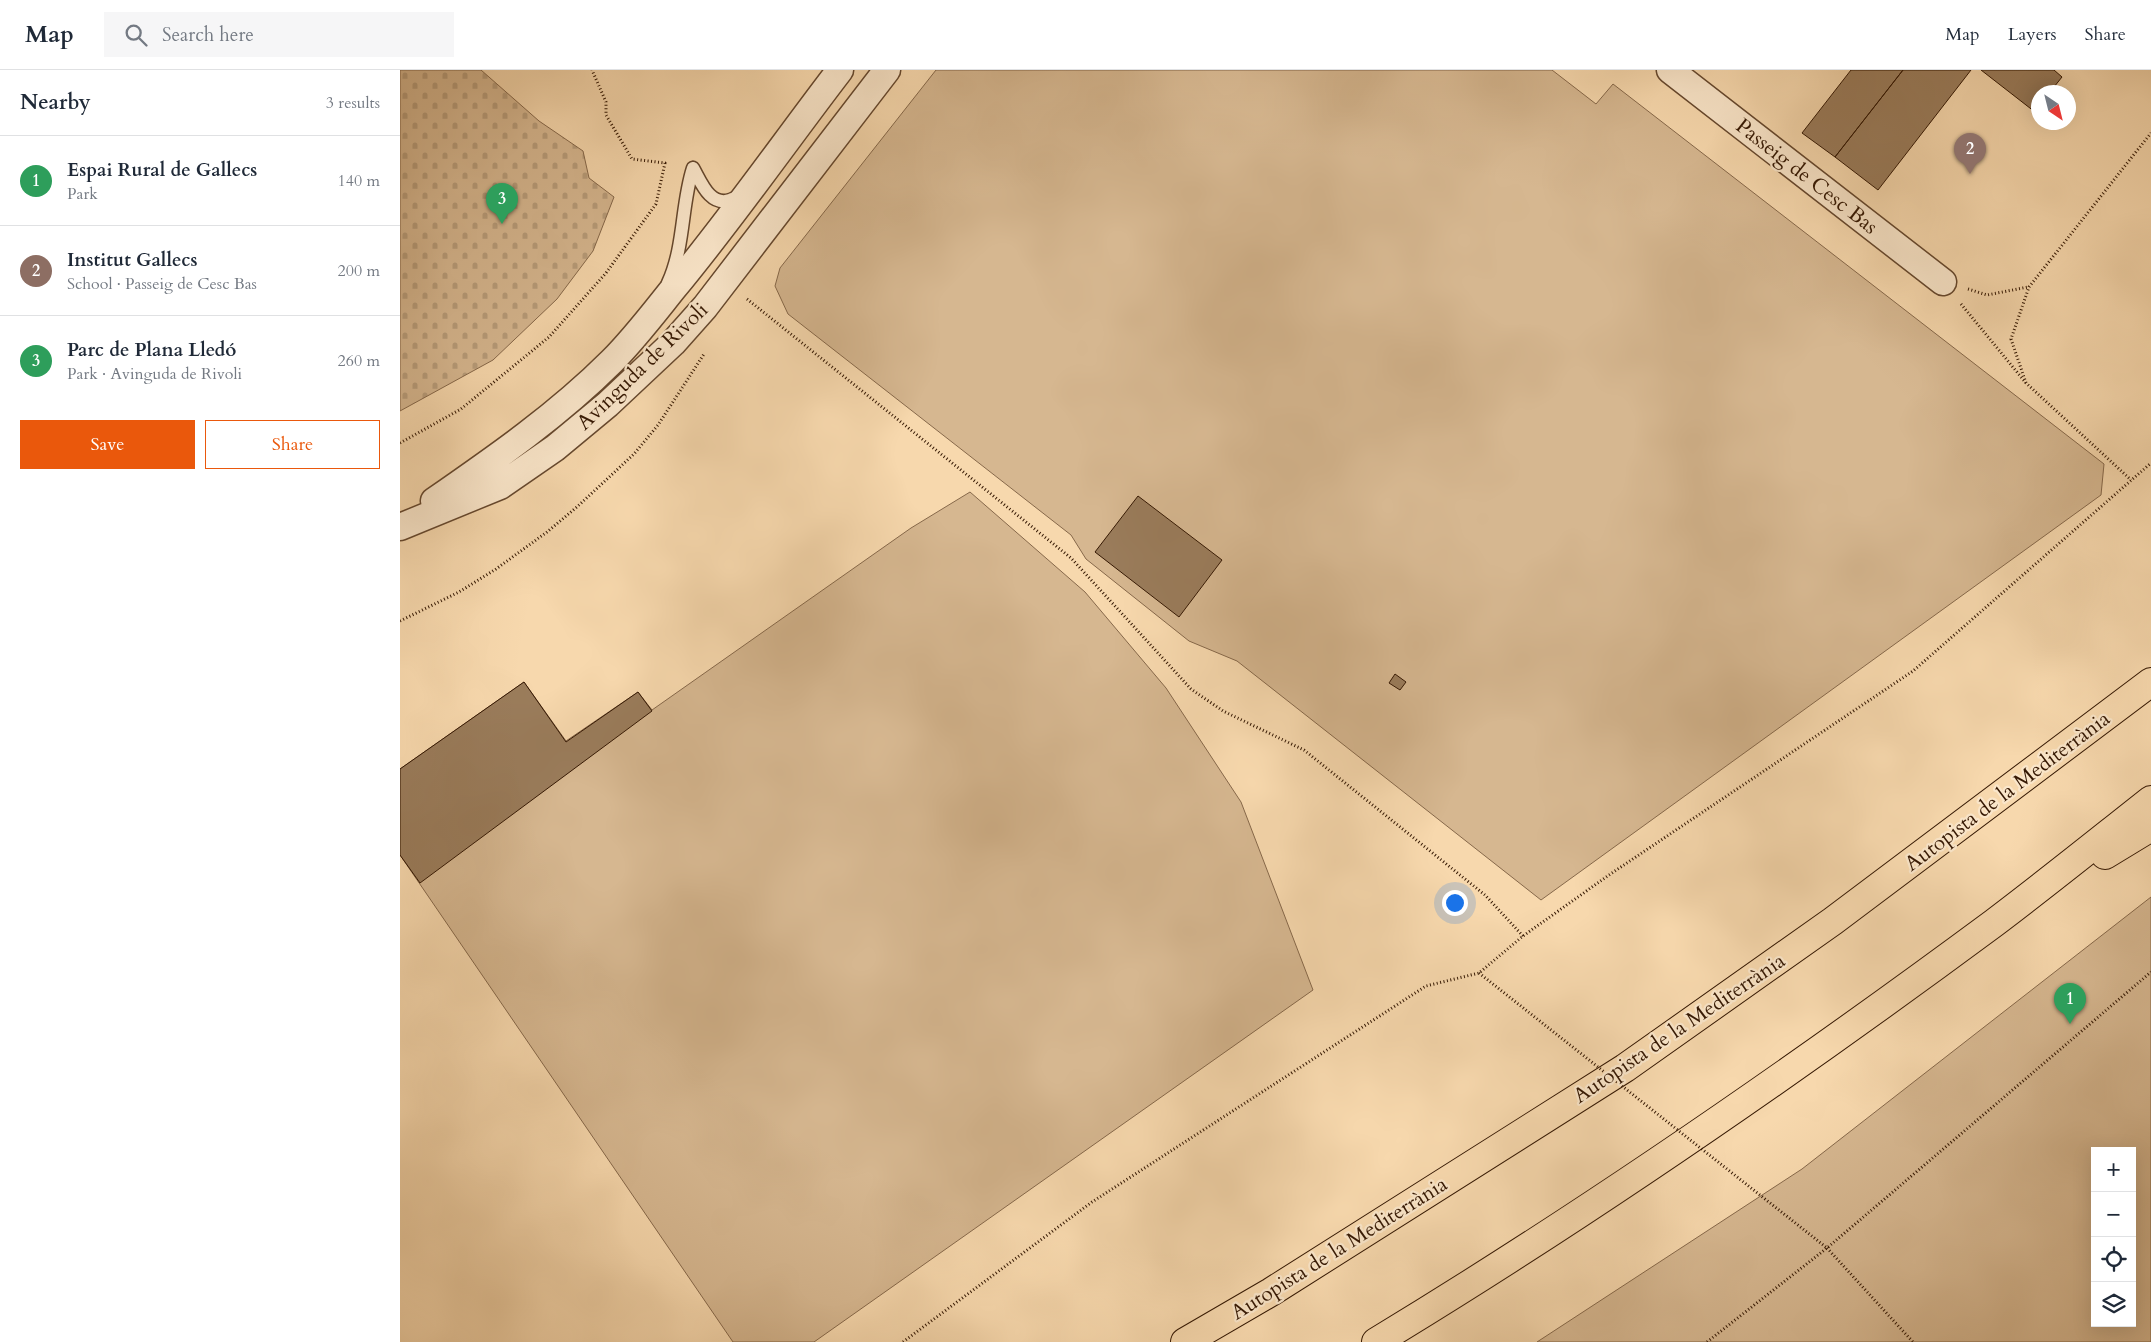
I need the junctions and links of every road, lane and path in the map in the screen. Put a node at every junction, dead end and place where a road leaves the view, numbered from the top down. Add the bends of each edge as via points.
1 (592, 70) edge
2 (840, 70) edge
3 (888, 70) edge
4 (1670, 70) edge
5 (2151, 133) edge
6 (786, 141) junction
7 (719, 233) junction
8 (1943, 282) junction
9 (2029, 287) junction
10 (746, 298) dead end
11 (706, 306) junction
12 (656, 310) junction
13 (708, 348) dead end
14 (2026, 383) junction
15 (400, 443) edge
16 (2151, 463) edge
17 (2131, 480) junction
18 (400, 525) edge
19 (400, 621) edge
20 (2151, 671) edge
21 (2151, 682) edge
22 (2126, 701) junction
23 (2151, 800) edge
24 (2151, 827) edge
25 (1994, 922) junction
26 (1523, 936) junction
27 (2151, 972) edge
28 (1479, 974) junction
29 (1827, 1248) junction
30 (903, 1342) edge
31 (1185, 1342) edge
32 (1376, 1342) edge
33 (1706, 1342) edge
34 (1913, 1342) edge

1 - 15 path via 606,102 606,115 632,158 665,163 656,204 606,273 549,336 461,409
2 - 6 street, Avinguda de Rivoli
3 - 11 street, Avinguda de Rivoli
4 - 8 street, Passeig de Cesc Bas
5 - 9 path
6 - 7 street, Avinguda de Rivoli
6 - 12 lane via 737,198 724,202 706,192 693,168 673,273
7 - 11 street via 700,285
7 - 12 street, Avinguda de Rivoli
8 - 9 path via 1987,295
8 - 14 path
9 - 14 path via 2011,339
10 - 26 path via 1070,558 1191,689 1223,711 1304,750 1485,895
11 - 18 street, Avinguda de Rivoli via 673,343 555,448 500,486
12 - 18 street, Avinguda de Rivoli via 611,362 544,422
13 - 19 path via 658,425 634,454 578,506 489,574
14 - 17 path
16 - 17 path
17 - 26 path via 1913,671
20 - 22 highway
21 - 22 highway, Autopista de la Mediterrània
22 - 31 highway, Autopista de la Mediterrània via 1833,921 1625,1068 1271,1292
23 - 25 highway
24 - 25 highway
25 - 32 highway via 1661,1158 1466,1287
26 - 28 path
27 - 29 path
28 - 29 path, bridge
28 - 30 path via 1426,986 1092,1202
29 - 33 path
29 - 34 path

